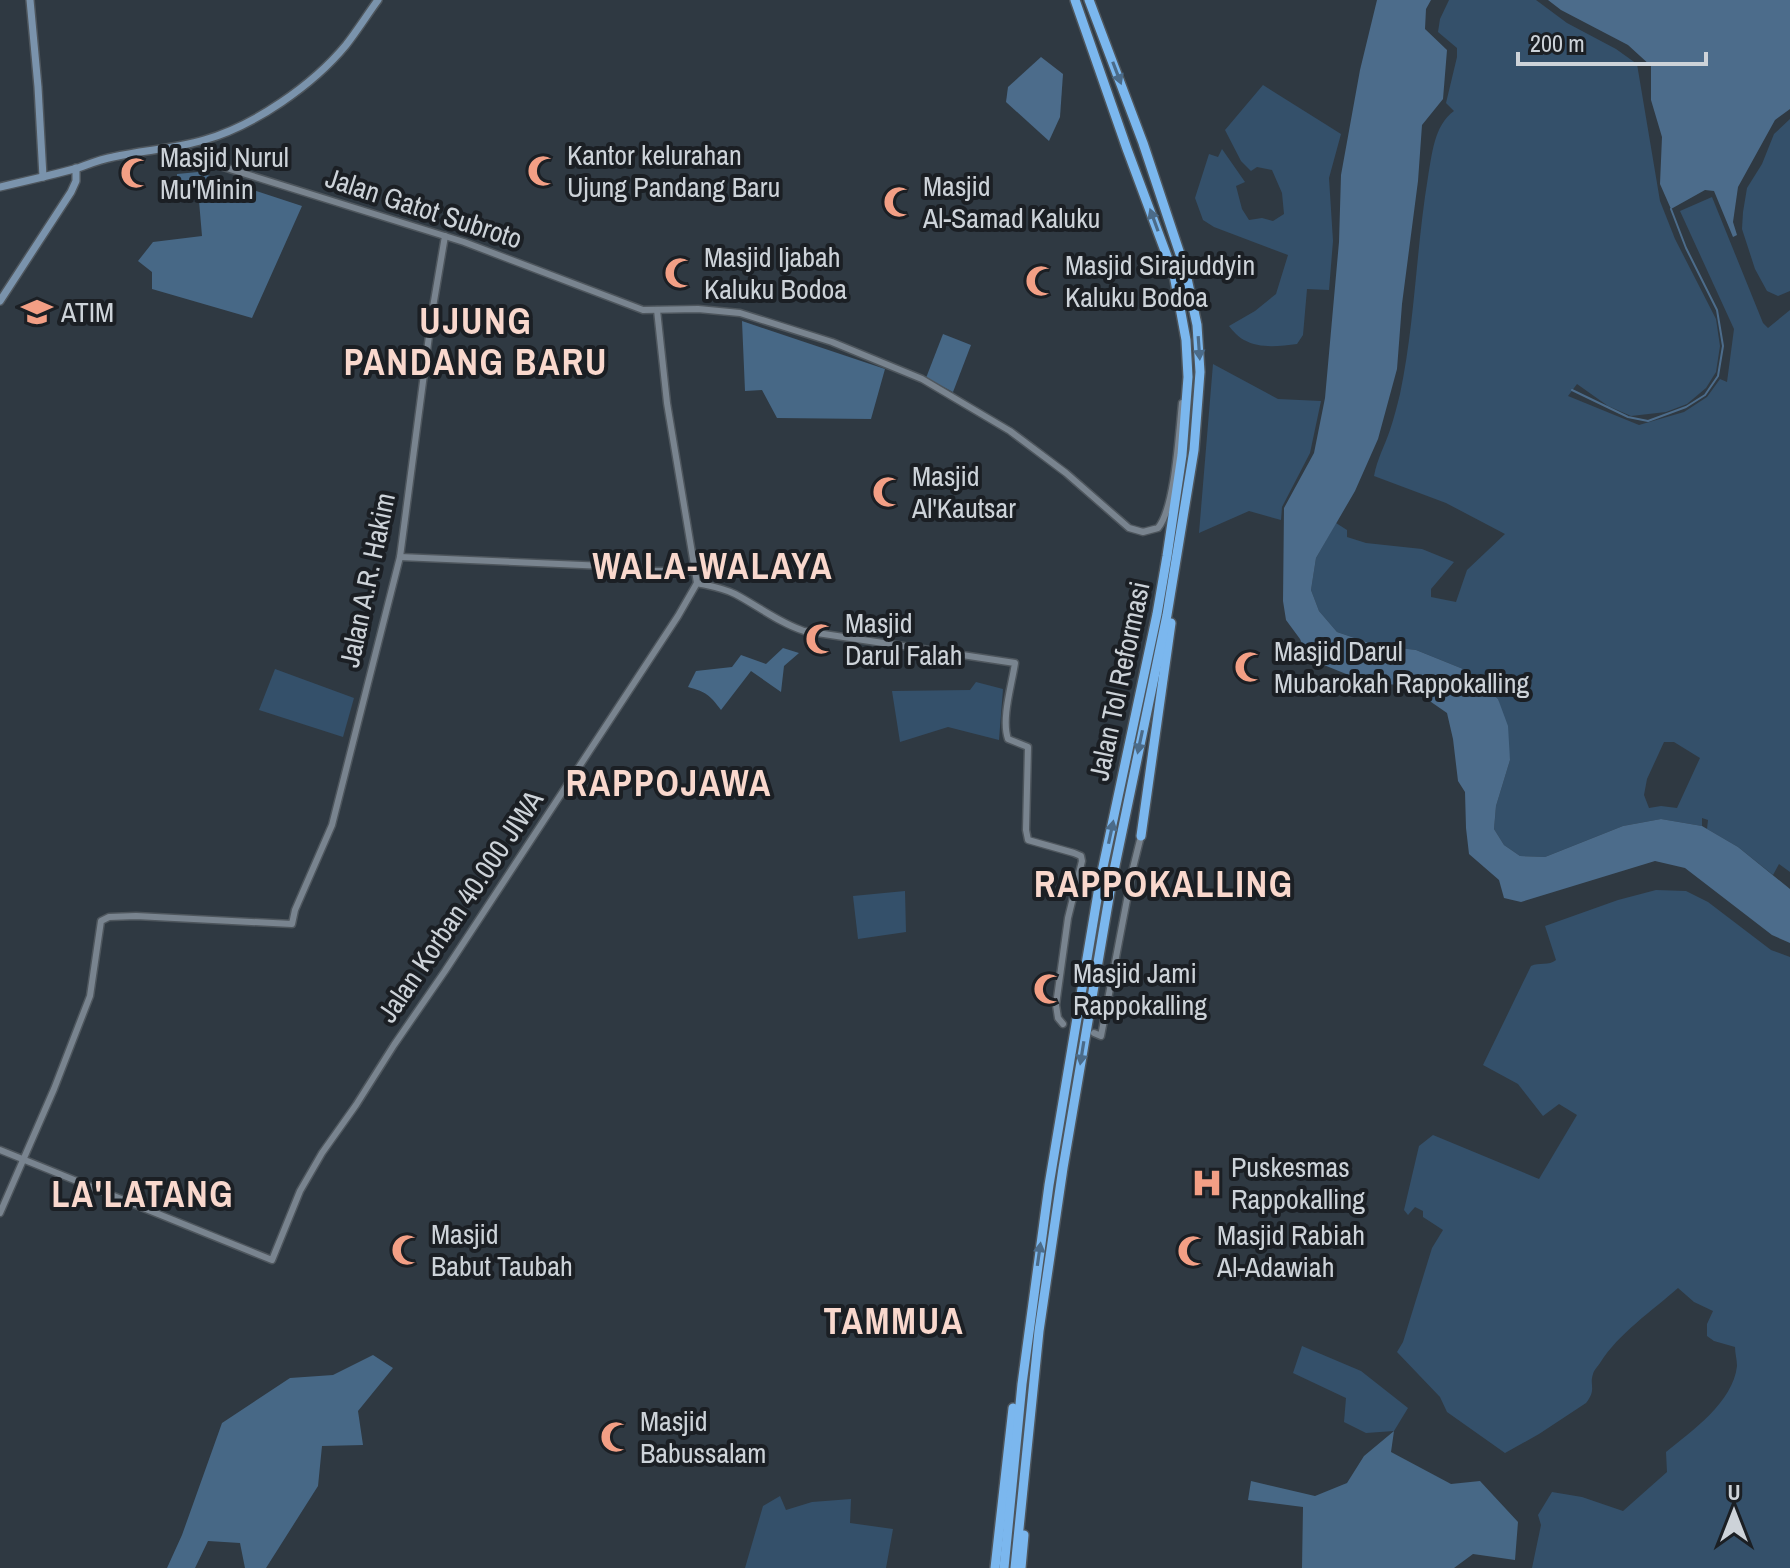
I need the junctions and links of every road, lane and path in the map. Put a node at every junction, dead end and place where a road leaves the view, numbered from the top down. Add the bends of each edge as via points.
1 (30, 0) edge
2 (378, 0) edge
3 (1075, 0) edge
4 (1089, 0) edge
5 (177, 147) junction
6 (72, 169) junction
7 (43, 177) junction
8 (0, 187) edge
9 (445, 236) junction
10 (0, 301) edge
11 (657, 310) junction
12 (1188, 377) junction
13 (400, 557) junction
14 (1176, 560) junction
15 (695, 571) junction
16 (697, 583) junction
17 (1141, 836) joint
18 (1063, 1024) dead end
19 (1094, 1033) dead end
20 (0, 1150) edge
21 (23, 1160) junction
22 (0, 1213) edge
23 (1030, 1319) junction
24 (1031, 1408) junction
25 (995, 1568) edge
26 (1004, 1568) edge
27 (1015, 1568) edge
28 (1021, 1568) edge

1 - 7 main road
2 - 5 main road via 344,47 292,94 222,133
12 -> 3 highway, Jalan Tol Reformasi via 1174,275
4 -> 14 highway, Jalan Tol Reformasi via 1165,205 1197,325 1195,436
5 - 6 main road
5 - 9 street, Jalan Gatot Subroto via 204,161
6 - 7 main road
6 - 10 main road via 76,181 71,192
7 - 8 main road
9 - 11 street, Jalan Gatot Subroto via 643,310
9 - 13 street, Jalan A.R. Hakim
11 - 12 street, Jalan Gatot Subroto via 750,315 922,379 1036,449 1138,531 1158,528 1166,515
11 - 15 street
23 -> 12 highway, Jalan Tol Reformasi via 1100,881 1167,556
13 - 15 street
13 - 21 street, Jalan A.R. Hakim via 332,825 292,924 136,916 101,921 90,996
14 - 17 highway
14 -> 24 highway, Jalan Tol Reformasi via 1096,968
15 - 16 street
16 - 18 street via 735,594 804,631 1015,663 1006,733 1028,747 1028,840 1074,853 1082,861 1056,1005
16 - 21 street, Jalan Korban 40.000 JIWA via 322,1153 272,1260
17 - 19 street via 1101,1036
20 - 21 street
21 - 22 street
23 - 25 highway via 1016,1388
23 - 26 highway, Jalan Tol Reformasi
24 - 27 highway
24 - 28 highway

